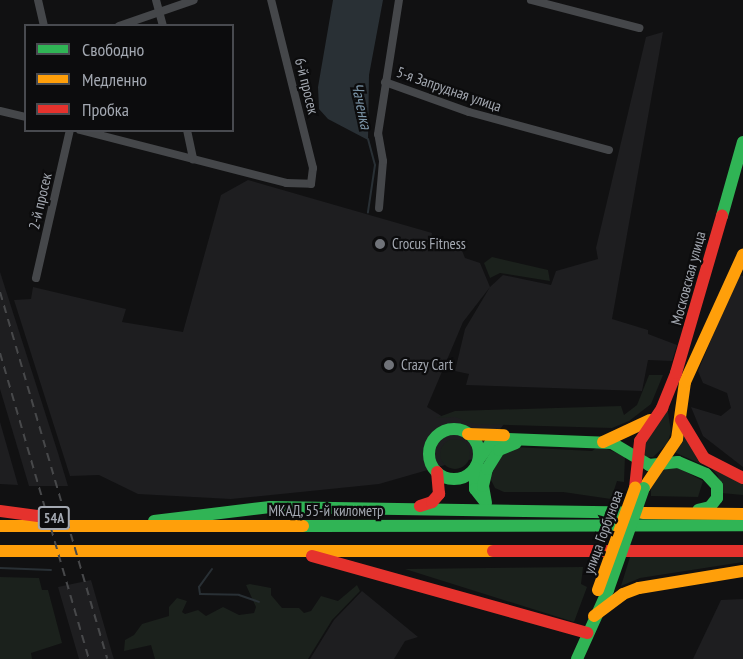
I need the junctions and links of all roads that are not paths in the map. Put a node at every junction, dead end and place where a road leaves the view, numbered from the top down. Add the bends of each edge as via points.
1 (38, 0) edge
2 (156, 0) edge
3 (194, 0) edge
4 (272, 0) edge
5 (399, 0) edge
6 (531, 0) edge
7 (160, 12) junction
8 (44, 24) edge
9 (125, 24) edge
10 (163, 24) edge
11 (639, 28) dead end
12 (385, 82) junction
13 (0, 111) edge
14 (24, 117) edge
15 (70, 132) edge
16 (88, 132) edge
17 (187, 132) edge
18 (743, 141) edge
19 (609, 150) dead end
20 (193, 159) junction
21 (379, 208) dead end
22 (743, 255) edge
23 (36, 278) dead end
24 (665, 402) junction
25 (679, 415) junction
26 (653, 418) junction
27 (468, 434) junction
28 (532, 440) junction
29 (602, 442) junction
30 (638, 458) junction
31 (477, 464) junction
32 (657, 464) junction
33 (437, 472) junction
34 (743, 478) edge
35 (639, 488) junction
36 (486, 503) junction
37 (404, 508) junction
38 (0, 511) edge
39 (520, 511) junction
40 (694, 511) junction
41 (743, 514) edge
42 (743, 525) edge
43 (0, 526) edge
44 (108, 526) junction
45 (126, 526) junction
46 (269, 550) junction
47 (0, 551) edge
48 (743, 551) edge
49 (743, 571) edge
50 (606, 596) junction
51 (594, 616) junction
52 (587, 633) junction
53 (577, 659) edge

1 - 8 street
2 - 7 street
3 - 7 street
4 - 20 street, 6-й просек via 314,178 304,186
5 - 12 street
6 - 11 street
7 - 9 street
7 - 10 street
12 - 19 street, 5-я Запрудная улица via 505,123
12 - 21 street via 378,134 383,161
13 - 14 street
15 - 23 street, 2-й просек
16 - 20 street
17 - 20 street
18 - 24 main road, Московская улица
22 - 25 main road via 688,372
24 - 25 main road via 675,404
24 - 26 main road, Московская улица
25 - 32 main road, улица Горбунова via 674,447
25 - 34 main road via 694,446 717,467
26 - 29 main road
26 - 30 main road, улица Горбунова via 640,441
27 - 28 main road
27 - 31 main road via 477,445
27 - 33 main road via 449,430 437,437 430,455
28 - 29 main road
28 - 31 main road via 495,441
28 - 36 main road via 506,445 495,455 484,477
29 - 30 main road
30 - 32 main road
30 - 35 main road, улица Горбунова
31 - 33 main road via 455,479
31 - 36 main road via 475,489
32 - 35 main road, улица Горбунова
32 - 40 main road via 685,464 714,480 717,498 710,507
33 - 37 main road via 441,488 435,500
35 - 50 main road, улица Горбунова, bridge
36 - 39 main road
37 - 39 main road
37 - 45 main road via 270,507
38 - 44 main road, 54А
39 - 40 main road
40 - 41 main road
42 - 45 main road, МКАД, 55-й километр
43 - 44 main road, МКАД, 55-й километр
44 - 45 main road, МКАД, 55-й километр
46 - 47 main road
46 - 48 main road
46 - 52 main road via 349,564
49 - 50 main road
50 - 51 main road, улица Горбунова
50 - 51 main road
51 - 52 main road, улица Горбунова
52 - 53 main road, улица Горбунова

